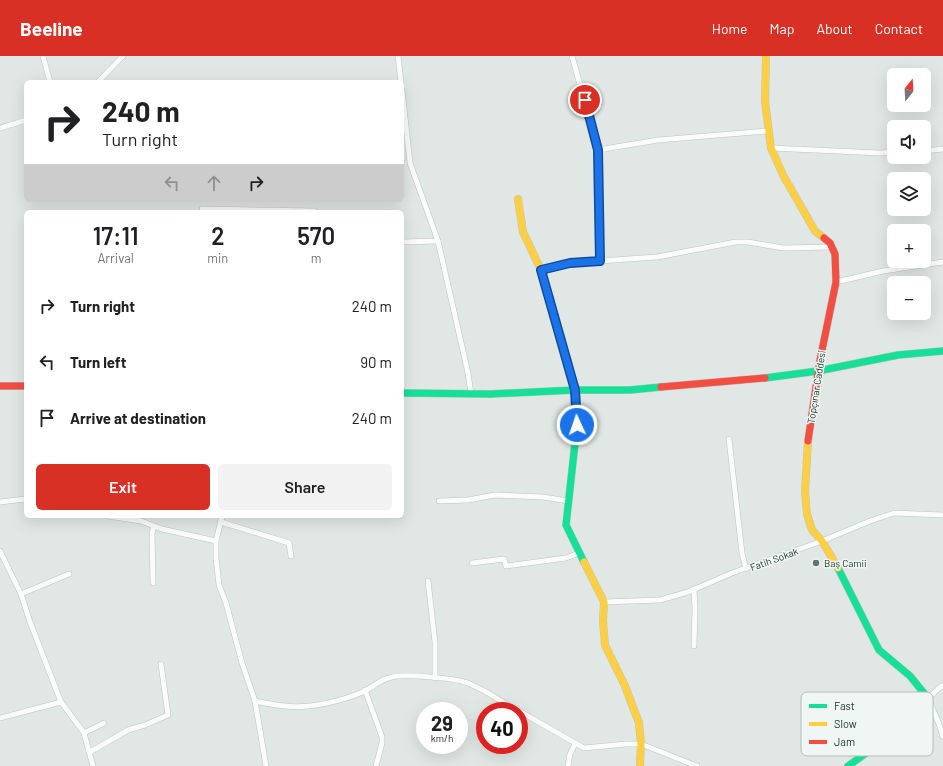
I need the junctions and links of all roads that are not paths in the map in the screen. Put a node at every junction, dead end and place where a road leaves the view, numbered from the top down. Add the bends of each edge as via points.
1 (43, 56) edge
2 (123, 56) edge
3 (398, 56) edge
4 (572, 56) edge
5 (766, 56) edge
6 (49, 80) edge
7 (100, 80) edge
8 (401, 80) edge
9 (404, 108) edge
10 (24, 121) edge
11 (0, 128) edge
12 (768, 131) junction
13 (771, 148) junction
14 (943, 149) edge
15 (598, 150) junction
16 (931, 150) edge
17 (887, 152) edge
18 (518, 199) dead end
19 (202, 209) dead end
20 (258, 210) edge
21 (404, 242) edge
22 (438, 242) junction
23 (832, 247) junction
24 (600, 261) junction
25 (943, 262) edge
26 (541, 270) junction
27 (836, 282) junction
28 (943, 351) edge
29 (818, 371) junction
30 (0, 386) edge
31 (24, 386) edge
32 (575, 390) junction
33 (404, 393) edge
34 (471, 394) junction
35 (729, 440) dead end
36 (24, 499) edge
37 (440, 501) dead end
38 (568, 501) junction
39 (0, 502) edge
40 (943, 515) edge
41 (121, 518) edge
42 (222, 519) edge
43 (154, 526) junction
44 (216, 540) junction
45 (822, 541) junction
46 (0, 551) edge
47 (579, 553) junction
48 (291, 556) dead end
49 (472, 562) dead end
50 (746, 569) junction
51 (69, 574) dead end
52 (428, 581) dead end
53 (153, 583) dead end
54 (694, 589) junction
55 (21, 594) junction
56 (604, 602) junction
57 (694, 646) dead end
58 (161, 664) dead end
59 (435, 678) junction
60 (943, 686) edge
61 (365, 690) junction
62 (923, 692) edge
63 (933, 694) edge
64 (255, 701) junction
65 (61, 702) junction
66 (503, 702) edge
67 (933, 710) edge
68 (528, 716) edge
69 (0, 718) edge
70 (104, 723) dead end
71 (84, 733) junction
72 (943, 737) edge
73 (575, 744) junction
74 (641, 744) junction
75 (90, 752) junction
76 (862, 756) edge
77 (93, 766) edge
78 (266, 766) edge
79 (376, 766) edge
80 (568, 766) edge
81 (640, 766) edge
82 (697, 766) edge
83 (848, 766) edge

1 - 6 street
2 - 7 street
3 - 8 street
4 - 15 street
5 - 12 street via 765,101
9 - 22 street via 410,163
10 - 11 street
12 - 13 street
12 - 15 street via 658,140
13 - 17 street
13 - 23 street via 783,175 815,231
14 - 16 street
15 - 24 street
18 - 26 street via 523,232
19 - 20 street
21 - 22 street
22 - 34 street
23 - 24 street via 783,248 736,242 656,257
23 - 27 street, Topçınar Caddesi via 835,254
24 - 26 street via 570,263
25 - 27 street via 883,271
26 - 32 street
27 - 29 street, Topçınar Caddesi
28 - 29 street via 898,355
29 - 32 street via 630,390
29 - 45 street, Topçınar Caddesi via 808,435 805,491 807,514 812,530
30 - 31 street
32 - 34 street
32 - 38 street via 577,425
33 - 34 street
35 - 50 street
36 - 39 street
37 - 38 street via 502,495
38 - 47 street via 566,526
40 - 45 street, Fatih Sokak via 894,514
41 - 43 street
42 - 44 street
42 - 48 street via 289,543
43 - 44 street
43 - 53 street
44 - 64 street via 219,585
45 - 50 street, Fatih Sokak
45 - 62 street, Topçınar Caddesi via 879,650 910,676
46 - 55 street
47 - 49 street via 566,558 506,566 504,559
47 - 56 street
50 - 54 street, Fatih Sokak
51 - 55 street
52 - 59 street via 435,642
54 - 56 street, Fatih Sokak via 660,600
54 - 57 street
55 - 65 street
56 - 74 street via 605,644 639,723
58 - 75 street via 168,715 128,730
59 - 61 street via 390,677
59 - 66 street via 469,683
60 - 63 street
61 - 64 street via 312,706 285,707
61 - 79 street via 382,737
64 - 78 street
65 - 69 street
65 - 71 street
67 - 72 street
68 - 73 street
70 - 71 street
71 - 75 street
73 - 74 street via 584,748
73 - 80 street
74 - 81 street
74 - 82 street
75 - 77 street
76 - 83 street

